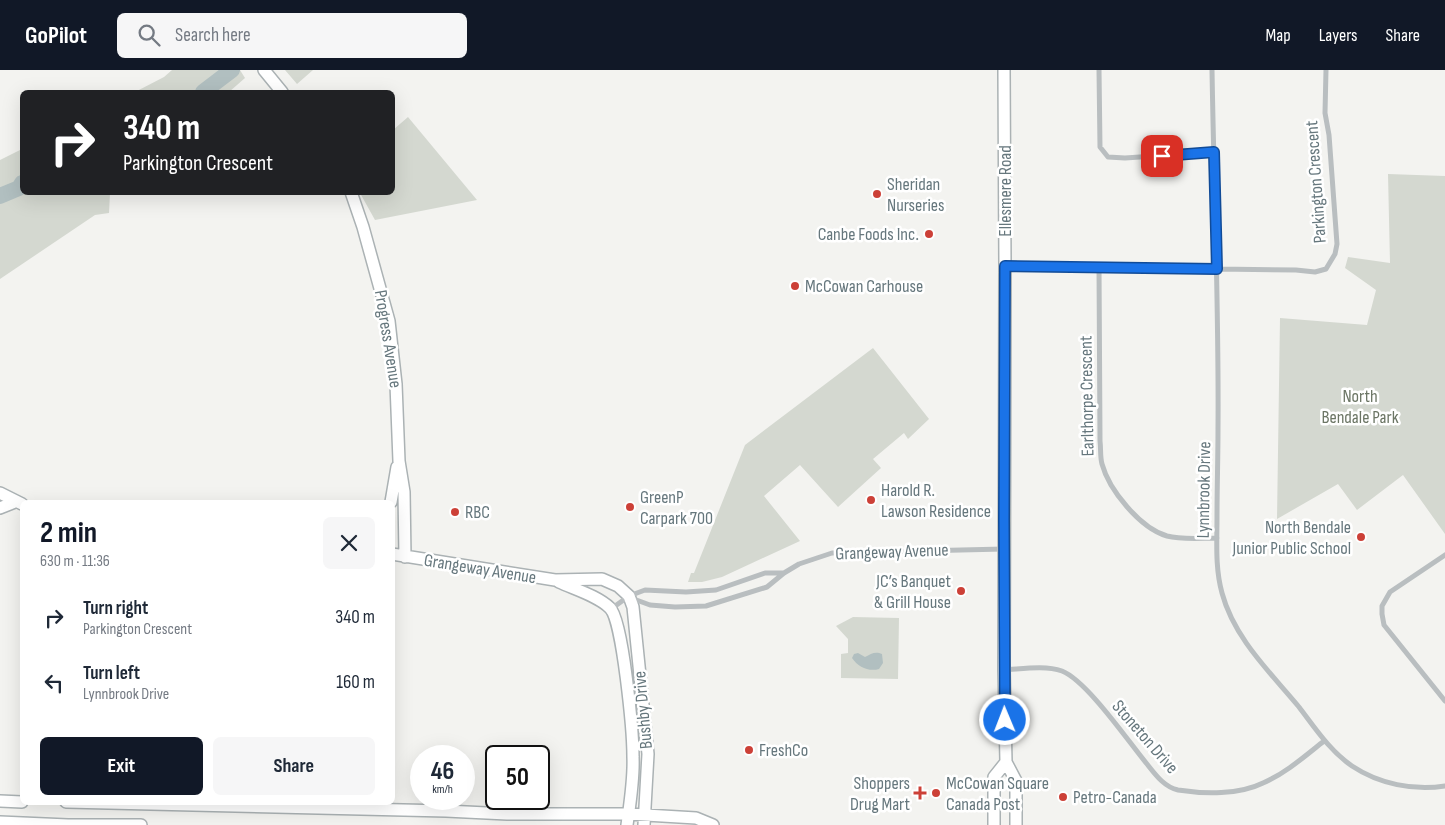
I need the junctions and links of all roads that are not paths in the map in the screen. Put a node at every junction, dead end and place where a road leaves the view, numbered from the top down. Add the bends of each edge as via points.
1 (264, 70) edge
2 (1004, 70) edge
3 (1099, 70) edge
4 (1212, 70) edge
5 (1326, 70) edge
6 (280, 90) edge
7 (1214, 152) junction
8 (352, 195) edge
9 (1005, 266) junction
10 (1099, 267) junction
11 (1217, 269) junction
12 (399, 461) junction
13 (0, 493) edge
14 (391, 500) edge
15 (19, 503) edge
16 (0, 508) edge
17 (1217, 538) junction
18 (1004, 549) junction
19 (395, 555) edge
20 (1445, 555) edge
21 (405, 557) junction
22 (784, 573) junction
23 (555, 580) junction
24 (628, 596) junction
25 (611, 609) junction
26 (638, 658) junction
27 (624, 659) junction
28 (1004, 670) junction
29 (1445, 701) edge
30 (646, 736) junction
31 (632, 739) junction
32 (1324, 741) junction
33 (1006, 762) junction
34 (1445, 786) edge
35 (0, 801) edge
36 (20, 802) edge
37 (193, 805) edge
38 (628, 819) edge
39 (644, 820) edge
40 (0, 822) edge
41 (68, 825) edge
42 (141, 825) edge
43 (713, 825) edge
44 (994, 825) edge
45 (1016, 825) edge

1 - 6 main road
2 - 9 main road, Ellesmere Road
3 - 7 street via 1100,147 1108,157
4 - 7 street, Lynnbrook Drive
5 - 11 street, Parkington Crescent via 1325,113 1336,244 1331,262 1326,269 1315,272
7 - 11 street, Lynnbrook Drive
8 - 12 main road, Progress Avenue via 389,321
9 - 10 street, Parkington Crescent
9 - 18 main road, Ellesmere Road
10 - 11 street, Parkington Crescent
10 - 17 street, Earlthorpe Crescent via 1100,441 1106,476 1137,517 1155,531 1176,538
11 - 17 street, Lynnbrook Drive
12 - 14 main road, Progress Avenue
12 - 21 main road, Progress Avenue via 404,492
13 - 15 main road
15 - 16 main road
17 - 32 street, Lynnbrook Drive via 1222,593 1239,633
18 - 22 street, Grangeway Avenue via 832,553 799,564
18 - 28 main road, Ellesmere Road
19 - 21 main road, Grangeway Avenue
20 - 29 street via 1390,592 1382,606 1384,625
21 - 23 main road, Grangeway Avenue
22 - 24 street, Grangeway Avenue via 765,573 716,590 645,590
22 - 24 street, Grangeway Avenue via 767,587 706,606 650,605
23 - 24 main road, Grangeway Avenue via 602,579 618,586
23 - 25 main road, Grangeway Avenue
24 - 25 street, Grangeway Avenue
24 - 26 main road, Bushby Drive via 633,607
25 - 27 main road, Bushby Drive via 616,618
26 - 27 main road
26 - 30 main road, Bushby Drive
27 - 31 main road, Bushby Drive
28 - 32 street, Stoneton Drive via 1051,669 1078,681 1154,773 1178,790 1226,792 1263,784
28 - 33 main road, Ellesmere Road
30 - 31 main road
30 - 39 main road, Bushby Drive
31 - 38 main road, Bushby Drive
32 - 34 street, Lynnbrook Drive via 1354,768 1385,782 1426,789
33 - 44 main road via 994,778
33 - 45 main road, Ellesmere Road via 1016,781
35 - 36 main road
37 - 38 main road
38 - 39 main road
39 - 43 main road via 696,818
40 - 41 main road
41 - 42 main road

